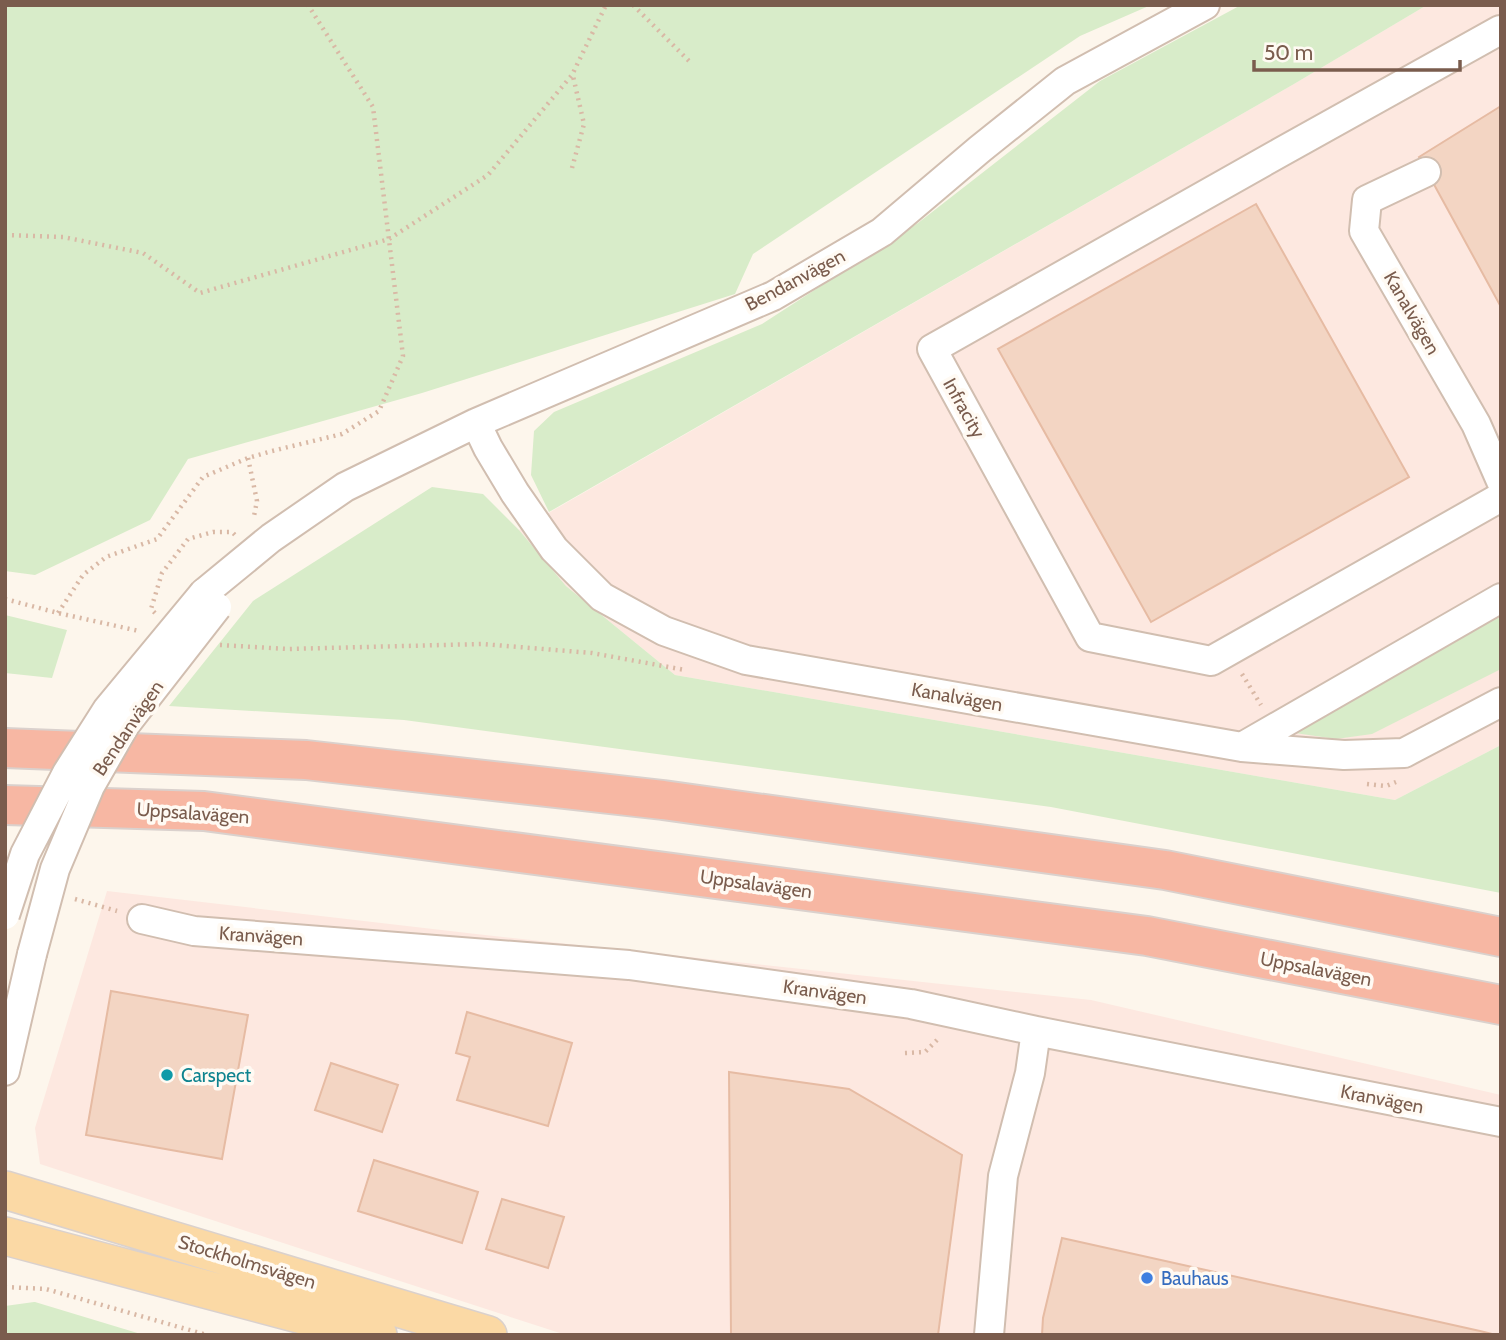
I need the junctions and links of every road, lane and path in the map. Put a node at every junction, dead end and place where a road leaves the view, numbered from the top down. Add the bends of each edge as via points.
1 (309, 5) edge
2 (606, 5) edge
3 (632, 5) edge
4 (1205, 5) edge
5 (1500, 30) edge
6 (689, 61) dead end
7 (572, 75) junction
8 (572, 168) dead end
9 (1426, 172) dead end
10 (5, 234) edge
11 (389, 239) junction
12 (476, 423) junction
13 (1501, 481) edge
14 (1501, 496) edge
15 (241, 540) dead end
16 (1501, 598) edge
17 (5, 599) edge
18 (210, 600) junction
19 (58, 613) junction
20 (159, 620) dead end
21 (146, 632) dead end
22 (212, 645) dead end
23 (1229, 651) junction
24 (687, 670) dead end
25 (1501, 702) edge
26 (1262, 707) dead end
27 (1242, 747) junction
28 (5, 748) edge
29 (5, 805) edge
30 (5, 915) edge
31 (142, 919) dead end
32 (1501, 937) edge
33 (1501, 1005) edge
34 (1036, 1031) junction
35 (944, 1032) dead end
36 (905, 1054) dead end
37 (5, 1071) edge
38 (1501, 1122) edge
39 (5, 1190) edge
40 (5, 1236) edge
41 (5, 1287) edge
42 (207, 1335) edge
43 (378, 1335) edge
44 (488, 1335) edge
45 (989, 1335) edge

1 - 11 path via 373,107
2 - 7 path
3 - 6 path
4 - 12 street, Bendanvägen via 1065,81 882,232 773,296
5 - 23 street, Infracity via 932,349 1090,637 1211,661
7 - 8 path via 584,124
7 - 11 path via 488,175
9 - 13 street, Kanalvägen via 1367,200 1364,231 1476,424
10 - 11 path via 63,237 143,253 200,293
11 - 19 path via 402,356 379,411 342,434 248,458 203,477 157,539 106,557 83,575
12 - 18 street, Bendanvägen via 345,487 271,538
12 - 27 street, Kanalvägen via 515,493 554,549 602,597 664,631 746,660
14 - 23 street, Infracity
15 - 20 path via 232,532 188,539 162,573 151,609
16 - 27 street
17 - 19 path
18 - 30 street, Bendanvägen, bridge via 107,710 66,773 25,854
18 - 37 street, Bendanvägen, bridge via 125,725 90,786 55,869
19 - 21 path
22 - 24 path via 288,649 482,644 592,653
23 - 26 path
25 - 27 street, Kanalvägen via 1404,753 1344,755
28 - 32 highway via 306,760 663,800 1165,870
29 - 33 highway, Uppsalavägen via 204,811 1133,934
31 - 34 street, Kranvägen via 194,931 629,965 911,1004
34 - 38 street, Kranvägen
34 - 45 street via 1003,1176
35 - 36 path via 925,1052
39 - 44 main road, Stockholmsvägen
40 - 43 main road, Stockholmsvägen
41 - 42 path via 46,1289

